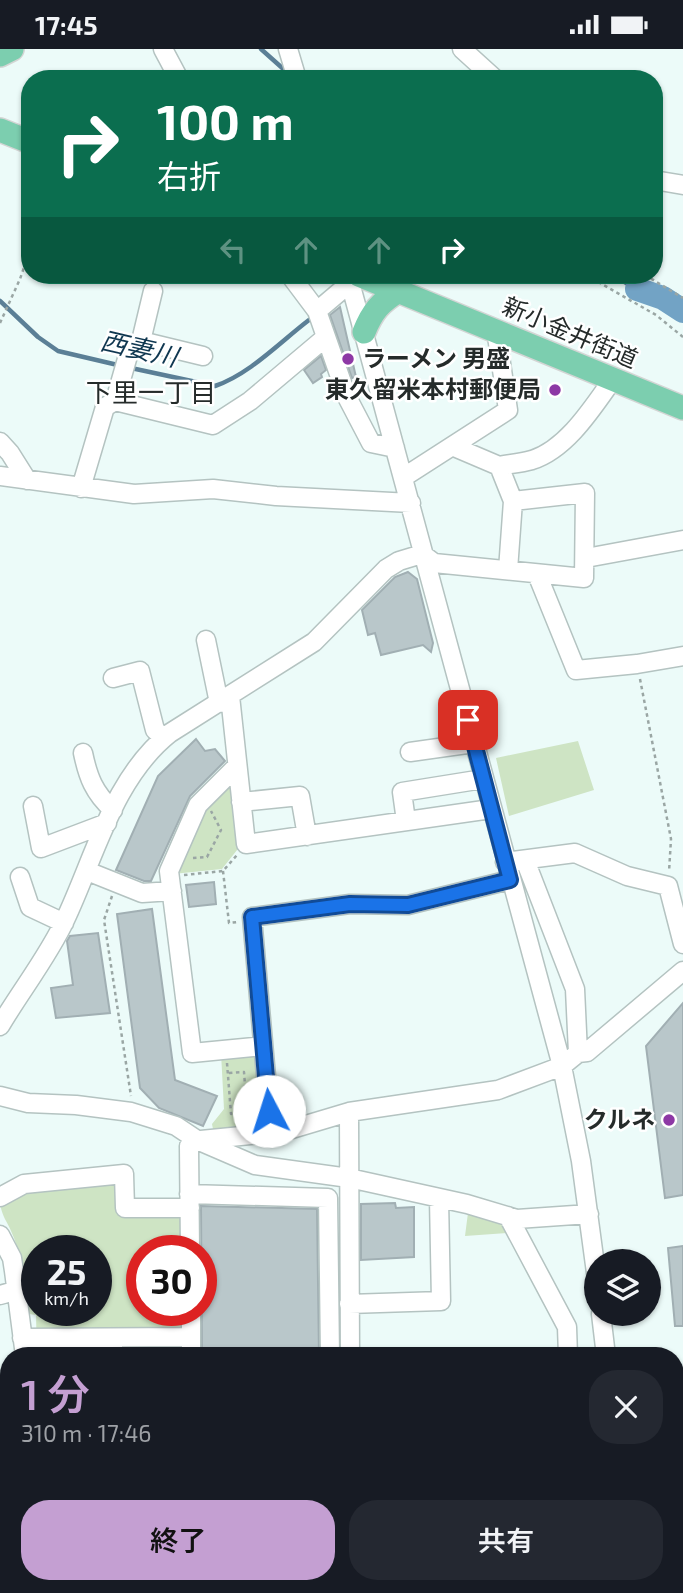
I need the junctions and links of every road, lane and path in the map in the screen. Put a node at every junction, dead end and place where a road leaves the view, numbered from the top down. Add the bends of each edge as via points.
1 (12, 49) edge
2 (163, 49) edge
3 (462, 49) edge
4 (289, 50) edge
5 (0, 55) edge
6 (174, 70) edge
7 (300, 70) edge
8 (485, 70) edge
9 (0, 130) edge
10 (21, 138) edge
11 (663, 182) edge
12 (683, 185) edge
13 (21, 273) edge
14 (297, 284) edge
15 (349, 284) edge
16 (358, 284) edge
17 (378, 284) edge
18 (602, 284) edge
19 (660, 284) edge
20 (153, 291) dead end
21 (398, 291) junction
22 (683, 298) edge
23 (317, 311) junction
24 (0, 323) edge
25 (496, 330) junction
26 (364, 332) junction
27 (326, 337) junction
28 (683, 337) edge
29 (141, 341) junction
30 (203, 356) dead end
31 (613, 380) junction
32 (116, 401) junction
33 (683, 408) edge
34 (0, 442) edge
35 (452, 446) junction
36 (394, 448) junction
37 (499, 466) junction
38 (0, 477) edge
39 (404, 477) junction
40 (27, 480) junction
41 (81, 488) junction
42 (513, 501) junction
43 (411, 503) junction
44 (683, 540) edge
45 (422, 555) junction
46 (586, 558) junction
47 (508, 570) junction
48 (537, 574) junction
49 (206, 640) dead end
50 (683, 656) edge
51 (638, 664) junction
52 (113, 678) dead end
53 (224, 699) junction
54 (164, 738) junction
55 (474, 743) junction
56 (410, 752) dead end
57 (83, 753) dead end
58 (237, 766) junction
59 (484, 779) junction
60 (204, 799) junction
61 (241, 802) junction
62 (33, 806) dead end
63 (491, 809) junction
64 (110, 817) junction
65 (406, 821) junction
66 (307, 836) junction
67 (246, 844) junction
68 (193, 858) dead end
69 (525, 860) junction
70 (87, 871) junction
71 (223, 871) junction
72 (508, 871) junction
73 (20, 877) dead end
74 (117, 883) junction
75 (171, 884) junction
76 (668, 886) junction
77 (252, 921) junction
78 (64, 923) junction
79 (683, 944) edge
80 (683, 971) edge
81 (2, 1013) edge
82 (263, 1046) junction
83 (226, 1049) junction
84 (578, 1053) junction
85 (562, 1066) junction
86 (228, 1073) junction
87 (0, 1096) edge
88 (349, 1112) junction
89 (134, 1113) junction
90 (271, 1133) junction
91 (193, 1143) junction
92 (349, 1178) junction
93 (0, 1198) edge
94 (439, 1199) junction
95 (189, 1201) junction
96 (589, 1215) junction
97 (508, 1216) junction
98 (0, 1235) edge
99 (190, 1235) edge
100 (593, 1249) edge
101 (18, 1290) junction
102 (0, 1295) edge
103 (349, 1304) junction
104 (191, 1326) edge
105 (602, 1326) edge
106 (191, 1337) junction
107 (22, 1338) junction
108 (24, 1347) edge
109 (113, 1347) edge
110 (191, 1347) edge
111 (330, 1347) edge
112 (350, 1347) edge
113 (568, 1347) edge
114 (605, 1347) edge

1 - 5 main road
2 - 6 street
3 - 8 street
4 - 7 street
9 - 10 main road
11 - 12 street
13 - 24 path
14 - 23 street
15 - 23 street
16 - 26 street
17 - 21 main road, 新小金井街道
18 - 28 path via 656,315
19 - 22 path
20 - 29 street
21 - 25 main road, 新小金井街道
21 - 26 main road via 380,302
23 - 27 street
25 - 31 main road, 新小金井街道
25 - 35 street via 508,410
26 - 36 street
27 - 32 street via 250,401 213,425
27 - 36 street via 347,397 371,443
29 - 30 street
29 - 32 street via 129,352
31 - 33 main road, 新小金井街道
31 - 37 street via 580,426 547,452
32 - 41 street via 105,407
34 - 40 street
35 - 37 street
35 - 39 street
36 - 39 street
37 - 42 street
38 - 40 street
39 - 43 street
40 - 41 street
41 - 43 street via 134,494 213,489
42 - 46 street via 585,493
42 - 47 street
43 - 45 street
44 - 46 street
45 - 47 street via 434,563
45 - 53 street via 386,569 314,642
45 - 55 street
46 - 48 street via 584,578
47 - 48 street
48 - 51 street via 576,670
49 - 53 street
50 - 51 street
51 - 76 path via 671,839
52 - 54 street via 140,671 155,730
53 - 54 street
53 - 58 street
54 - 64 street via 139,764
55 - 56 street
55 - 59 street
57 - 64 street via 87,772
58 - 60 street
58 - 61 street
59 - 63 street
59 - 65 street via 402,792
60 - 68 path via 221,829 207,857
60 - 75 street via 169,871
61 - 66 street via 300,796
61 - 67 street
62 - 64 street via 41,848
63 - 65 street
63 - 72 street
64 - 70 street
65 - 66 street
66 - 67 street
67 - 71 path
69 - 72 street
69 - 76 street via 575,853 627,876
69 - 84 street via 575,989
70 - 74 street
70 - 78 street
71 - 75 path
71 - 77 path via 229,923
72 - 77 street via 408,905 350,904 252,917
72 - 85 street
73 - 78 street via 30,907
74 - 75 street via 142,893
74 - 89 path via 104,921
75 - 83 street via 192,1053
76 - 79 street
77 - 82 street
78 - 81 street
80 - 84 street via 587,1052
82 - 83 street
82 - 90 street
83 - 86 path
84 - 85 street
85 - 88 street via 498,1090
85 - 96 street
86 - 86 path via 231,1114 247,1112 244,1072
87 - 89 street
88 - 90 street
88 - 92 street
89 - 91 street via 176,1126
90 - 91 street
91 - 92 street via 255,1165
91 - 95 street
92 - 94 street
92 - 103 street
93 - 95 street via 24,1184 124,1174 125,1208
94 - 97 street
94 - 103 street via 441,1301
95 - 99 street
95 - 111 street via 328,1198
96 - 97 street
96 - 100 street
97 - 113 street via 567,1328
98 - 101 street via 12,1258
101 - 102 street
101 - 107 street
103 - 112 street
104 - 106 street
105 - 114 street
106 - 109 street
106 - 110 street
107 - 108 street
107 - 109 street

